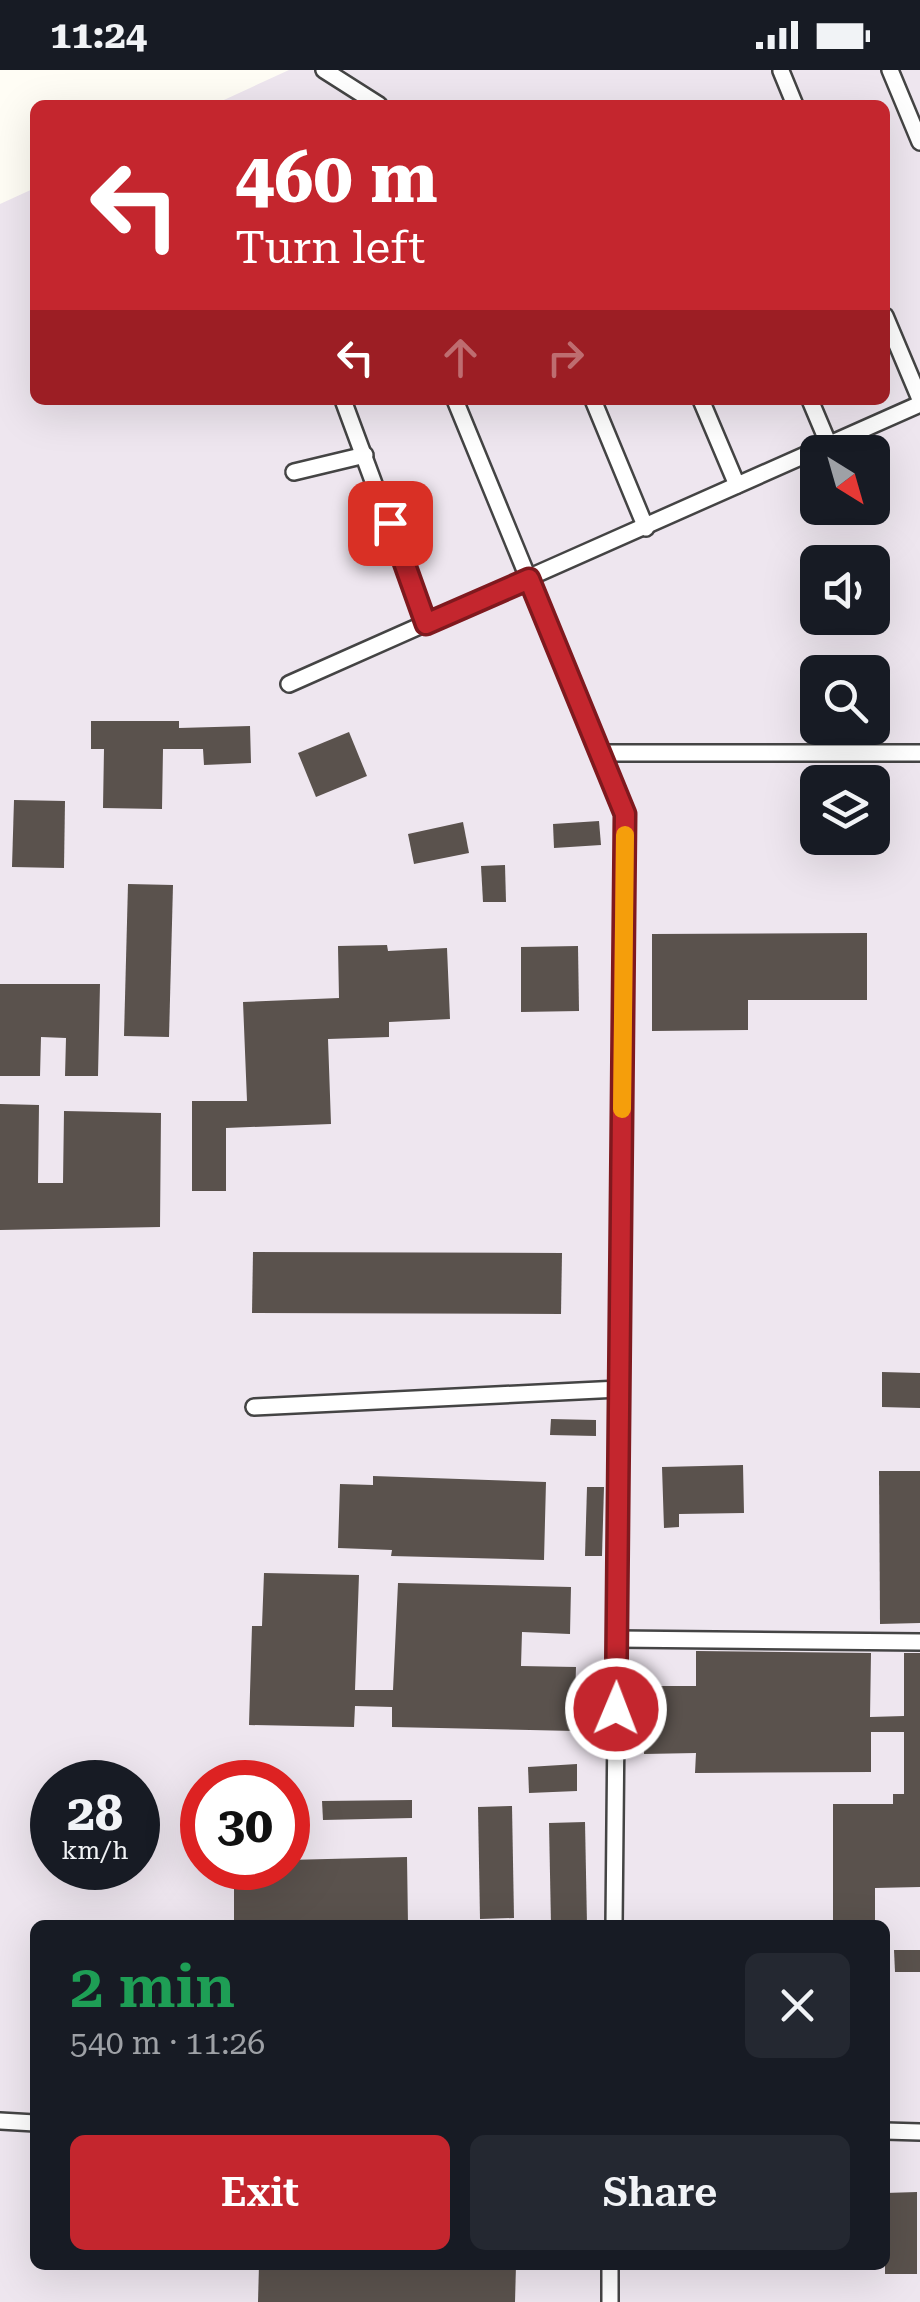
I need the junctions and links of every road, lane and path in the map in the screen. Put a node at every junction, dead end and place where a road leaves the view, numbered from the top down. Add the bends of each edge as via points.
1 (324, 70) edge
2 (890, 70) edge
3 (781, 71) edge
4 (371, 100) edge
5 (793, 100) edge
6 (920, 142) edge
7 (890, 328) edge
8 (920, 401) edge
9 (345, 405) edge
10 (456, 405) edge
11 (596, 405) edge
12 (702, 405) edge
13 (812, 405) edge
14 (825, 435) edge
15 (850, 435) edge
16 (365, 455) junction
17 (800, 458) edge
18 (294, 472) dead end
19 (737, 486) junction
20 (646, 528) junction
21 (529, 579) junction
22 (426, 624) junction
23 (289, 684) dead end
24 (601, 753) junction
25 (920, 753) edge
26 (618, 1390) junction
27 (254, 1407) dead end
28 (617, 1638) junction
29 (920, 1642) edge
30 (614, 1920) edge
31 (0, 2122) edge
32 (30, 2123) edge
33 (890, 2131) edge
34 (920, 2132) edge
35 (610, 2270) edge
36 (610, 2302) edge

1 - 4 street
2 - 6 street
3 - 5 street
7 - 8 street
8 - 15 street
9 - 16 street
10 - 21 street
11 - 20 street
12 - 19 street
13 - 14 street
16 - 18 street
16 - 22 street
17 - 19 street
19 - 20 street
20 - 21 street
21 - 22 street
21 - 24 street
22 - 23 street
24 - 25 street
24 - 26 street via 625,814
26 - 27 street
26 - 28 street
28 - 29 street
28 - 30 street
31 - 32 street
33 - 34 street
35 - 36 street

